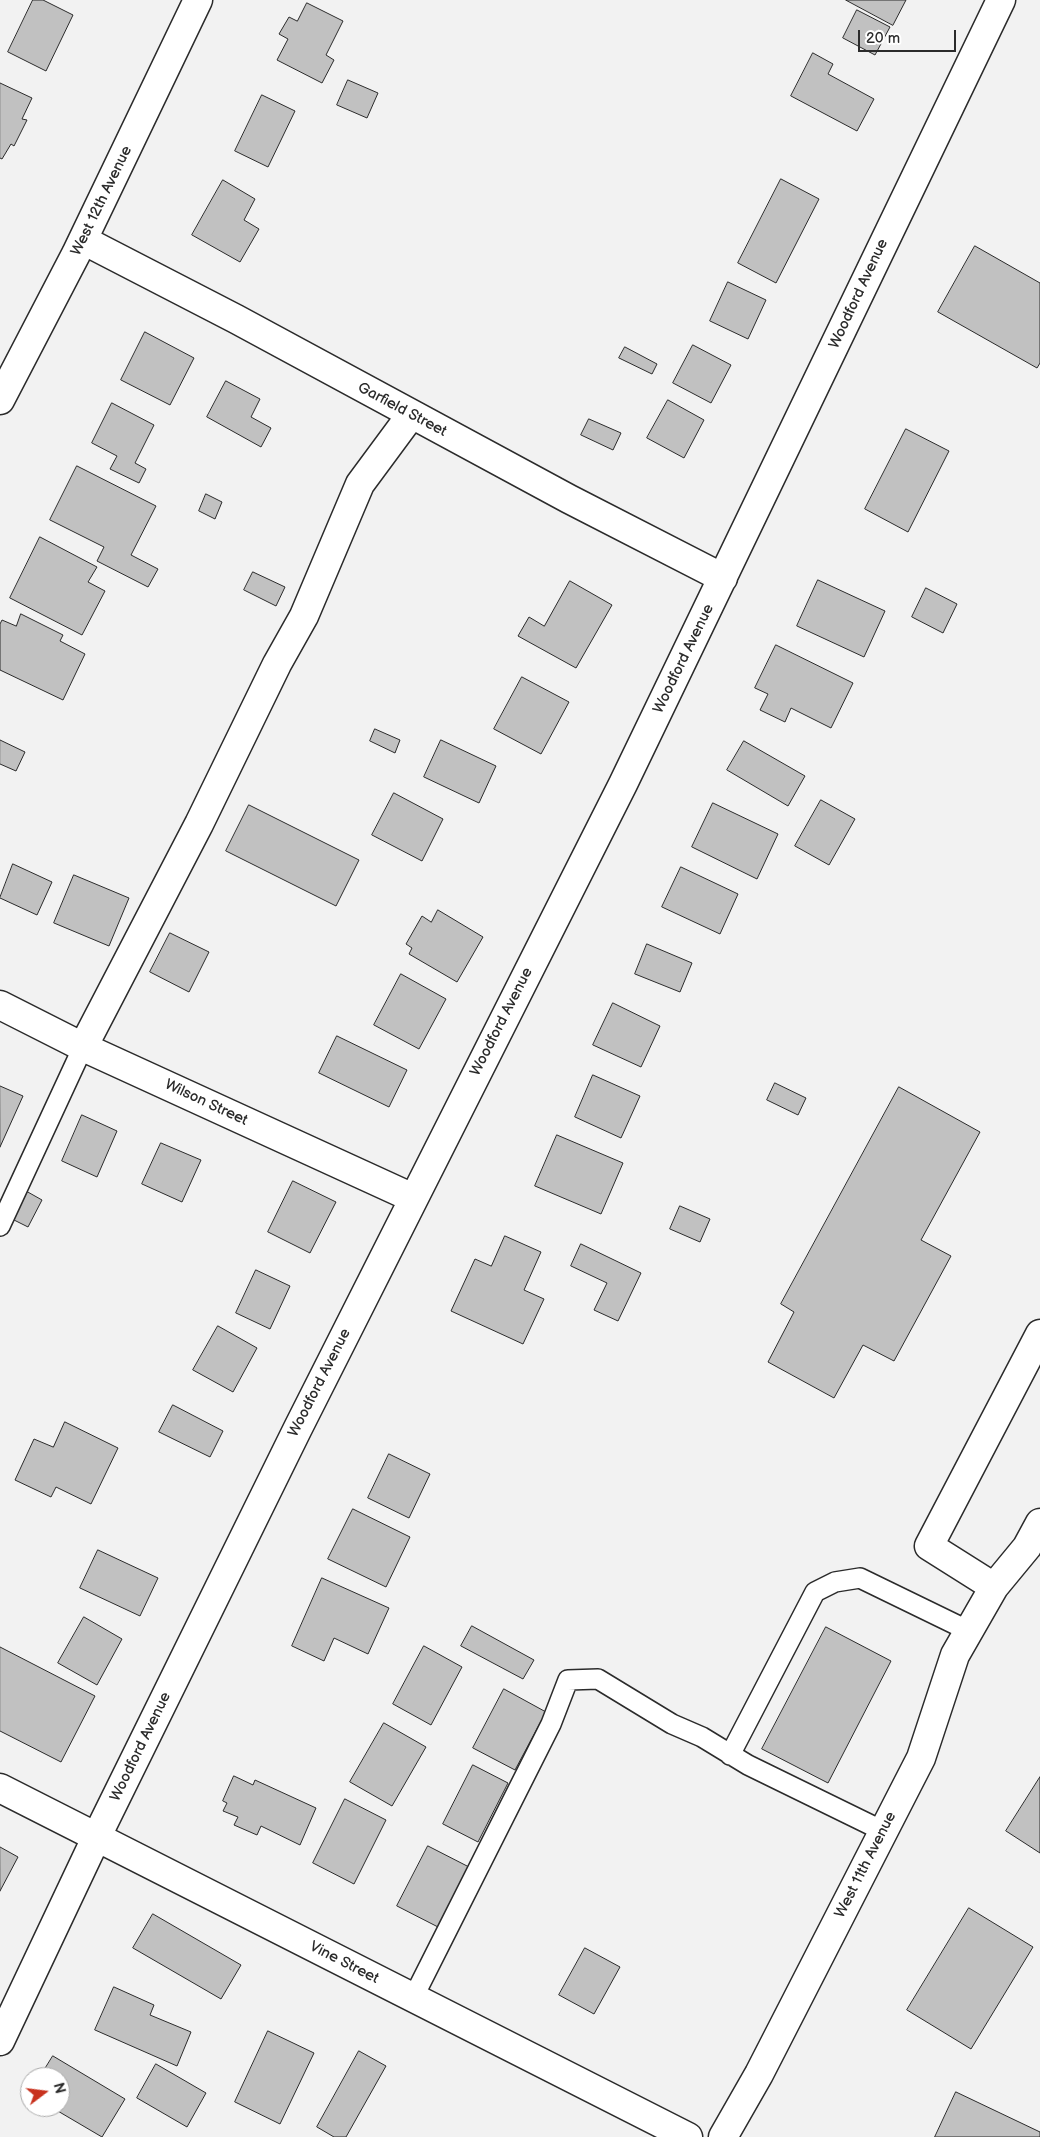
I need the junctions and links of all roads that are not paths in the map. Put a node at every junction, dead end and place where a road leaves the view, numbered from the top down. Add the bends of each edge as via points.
1 (198, 0) edge
2 (1001, 0) edge
3 (83, 240) junction
4 (0, 400) edge
5 (411, 415) junction
6 (723, 578) junction
7 (0, 1005) edge
8 (83, 1047) junction
9 (413, 1198) junction
10 (0, 1226) edge
11 (1040, 1334) edge
12 (1040, 1524) edge
13 (994, 1587) junction
14 (969, 1631) junction
15 (730, 1755) junction
16 (0, 1788) edge
17 (883, 1831) junction
18 (97, 1836) junction
19 (413, 1998) junction
20 (0, 2041) edge
21 (688, 2137) edge
22 (722, 2137) edge

1 - 3 street, West 12th Avenue
2 - 6 street, Woodford Avenue
3 - 4 street, West 12th Avenue
3 - 5 street, Garfield Street
5 - 6 street, Garfield Street
5 - 8 street via 360,484 304,616
6 - 9 street, Woodford Avenue
7 - 8 street, Wilson Street
8 - 9 street, Wilson Street
8 - 10 lane
9 - 18 street, Woodford Avenue
11 - 13 street via 929,1546
12 - 13 street, West 11th Avenue via 1028,1547
13 - 14 street, West 11th Avenue
14 - 15 lane via 860,1578 835,1582 815,1592
14 - 17 street, West 11th Avenue via 955,1655 921,1758
15 - 17 lane
15 - 19 lane via 598,1679 568,1680 551,1724
16 - 18 street, Vine Street
17 - 22 street, West 11th Avenue via 759,2074
18 - 19 street, Vine Street
18 - 20 street, Woodford Avenue
19 - 21 street, Vine Street

